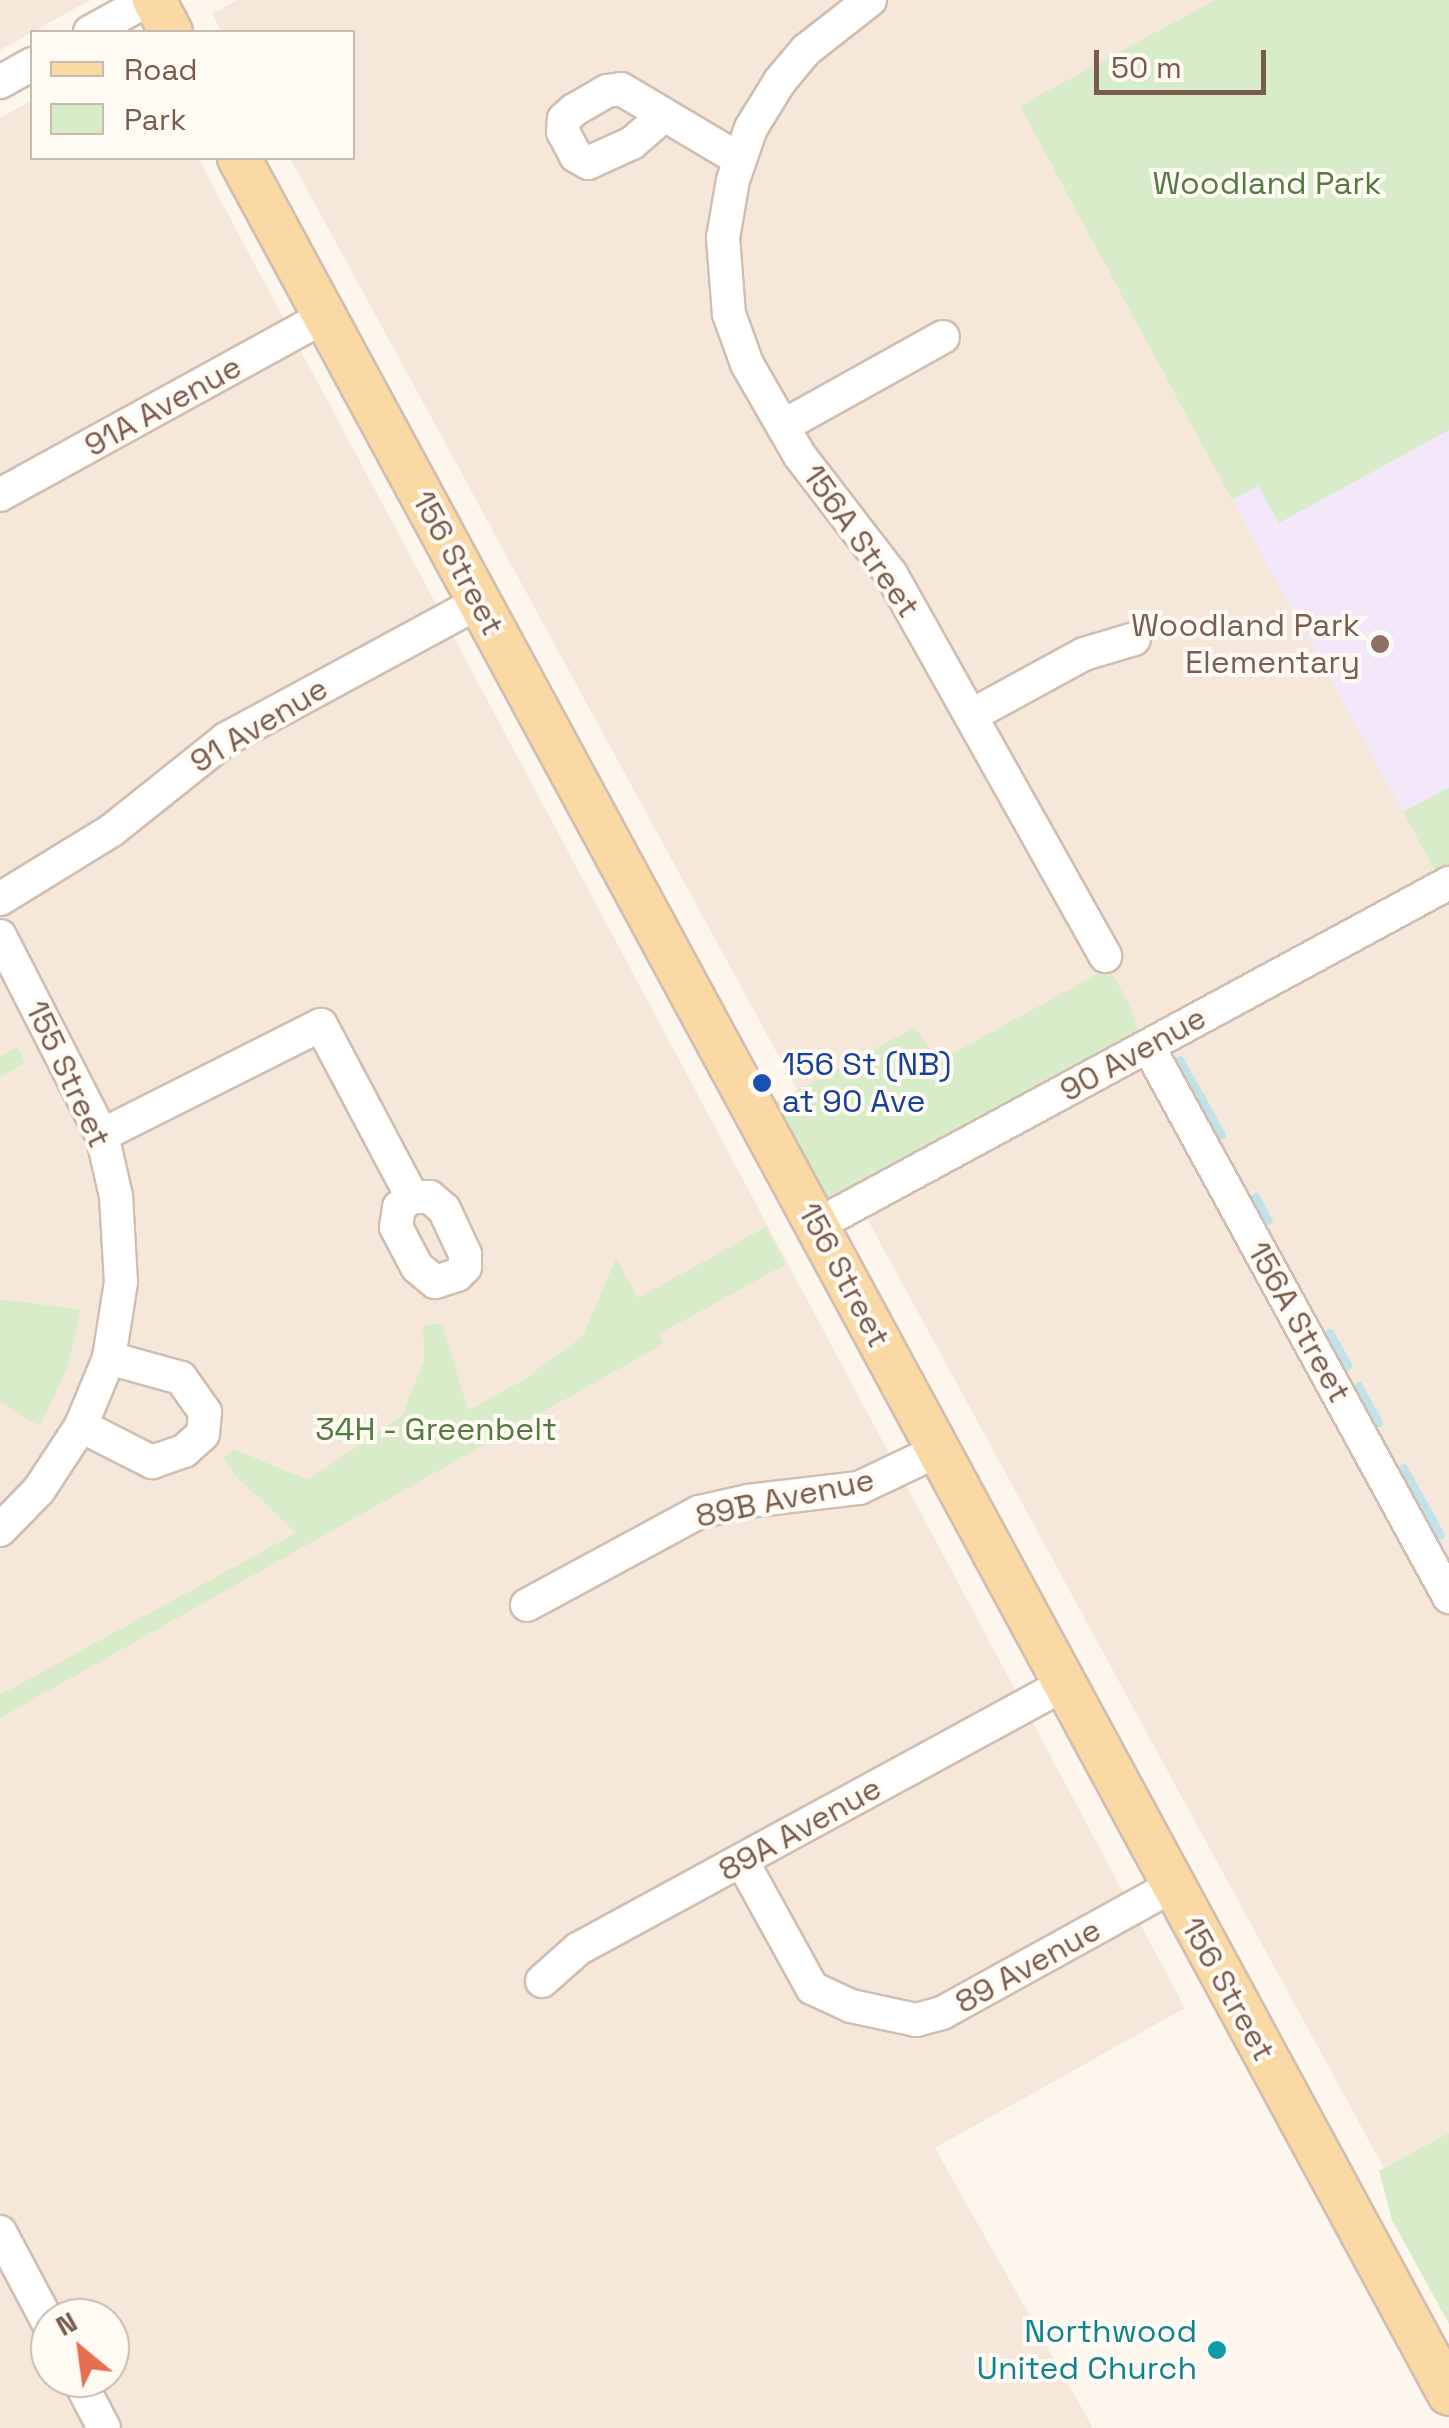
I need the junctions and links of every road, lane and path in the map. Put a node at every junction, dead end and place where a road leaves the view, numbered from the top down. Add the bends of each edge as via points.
1 (151, 0) edge
2 (870, 0) edge
3 (94, 30) edge
4 (170, 30) edge
5 (30, 65) edge
6 (0, 82) edge
7 (662, 117) dead end
8 (739, 159) junction
9 (240, 160) edge
10 (325, 316) junction
11 (944, 337) dead end
12 (783, 426) junction
13 (0, 496) edge
14 (480, 602) junction
15 (1134, 639) dead end
16 (972, 714) junction
17 (1449, 883) edge
18 (0, 899) edge
19 (0, 936) edge
20 (1105, 956) dead end
21 (1148, 1046) junction
22 (102, 1135) junction
23 (412, 1198) dead end
24 (817, 1226) junction
25 (109, 1358) junction
26 (81, 1426) junction
27 (938, 1450) junction
28 (0, 1530) edge
29 (1449, 1598) edge
30 (527, 1605) dead end
31 (1063, 1685) junction
32 (742, 1861) junction
33 (1172, 1886) junction
34 (542, 1981) dead end
35 (0, 2232) edge
36 (35, 2298) edge
37 (1449, 2394) edge
38 (88, 2398) edge
39 (104, 2428) edge

1 - 3 street
1 - 4 main road
2 - 8 street via 793,65 759,113
5 - 6 street
7 - 8 street
8 - 12 street, 156A Street via 723,238 723,284 738,345
9 - 10 main road, 156 Street
10 - 13 street, 91A Avenue
10 - 14 main road, 156 Street
11 - 12 street
12 - 16 street, 156A Street via 891,574
14 - 18 street, 91 Avenue via 226,739 112,830
14 - 24 main road, 156 Street
15 - 16 street via 1084,654
16 - 20 street, 156A Street
17 - 21 street, 90 Avenue
19 - 22 street, 155 Street
21 - 24 street, 90 Avenue
21 - 29 street, 156A Street
22 - 23 street via 321,1025
22 - 25 street, 155 Street via 120,1229 121,1282
24 - 27 main road, 156 Street
25 - 26 street, 155 Street
25 - 26 street via 181,1378 204,1412 203,1434 152,1462
26 - 28 street via 39,1490
27 - 30 street, 89B Avenue via 859,1488 699,1512
27 - 31 main road, 156 Street
31 - 32 street, 89A Avenue
31 - 33 main road, 156 Street
32 - 33 street, 89 Avenue via 812,1988 876,2013 916,2020 942,2013
32 - 34 street, 89A Avenue via 578,1949
33 - 37 main road, 156 Street
35 - 36 street
38 - 39 street

